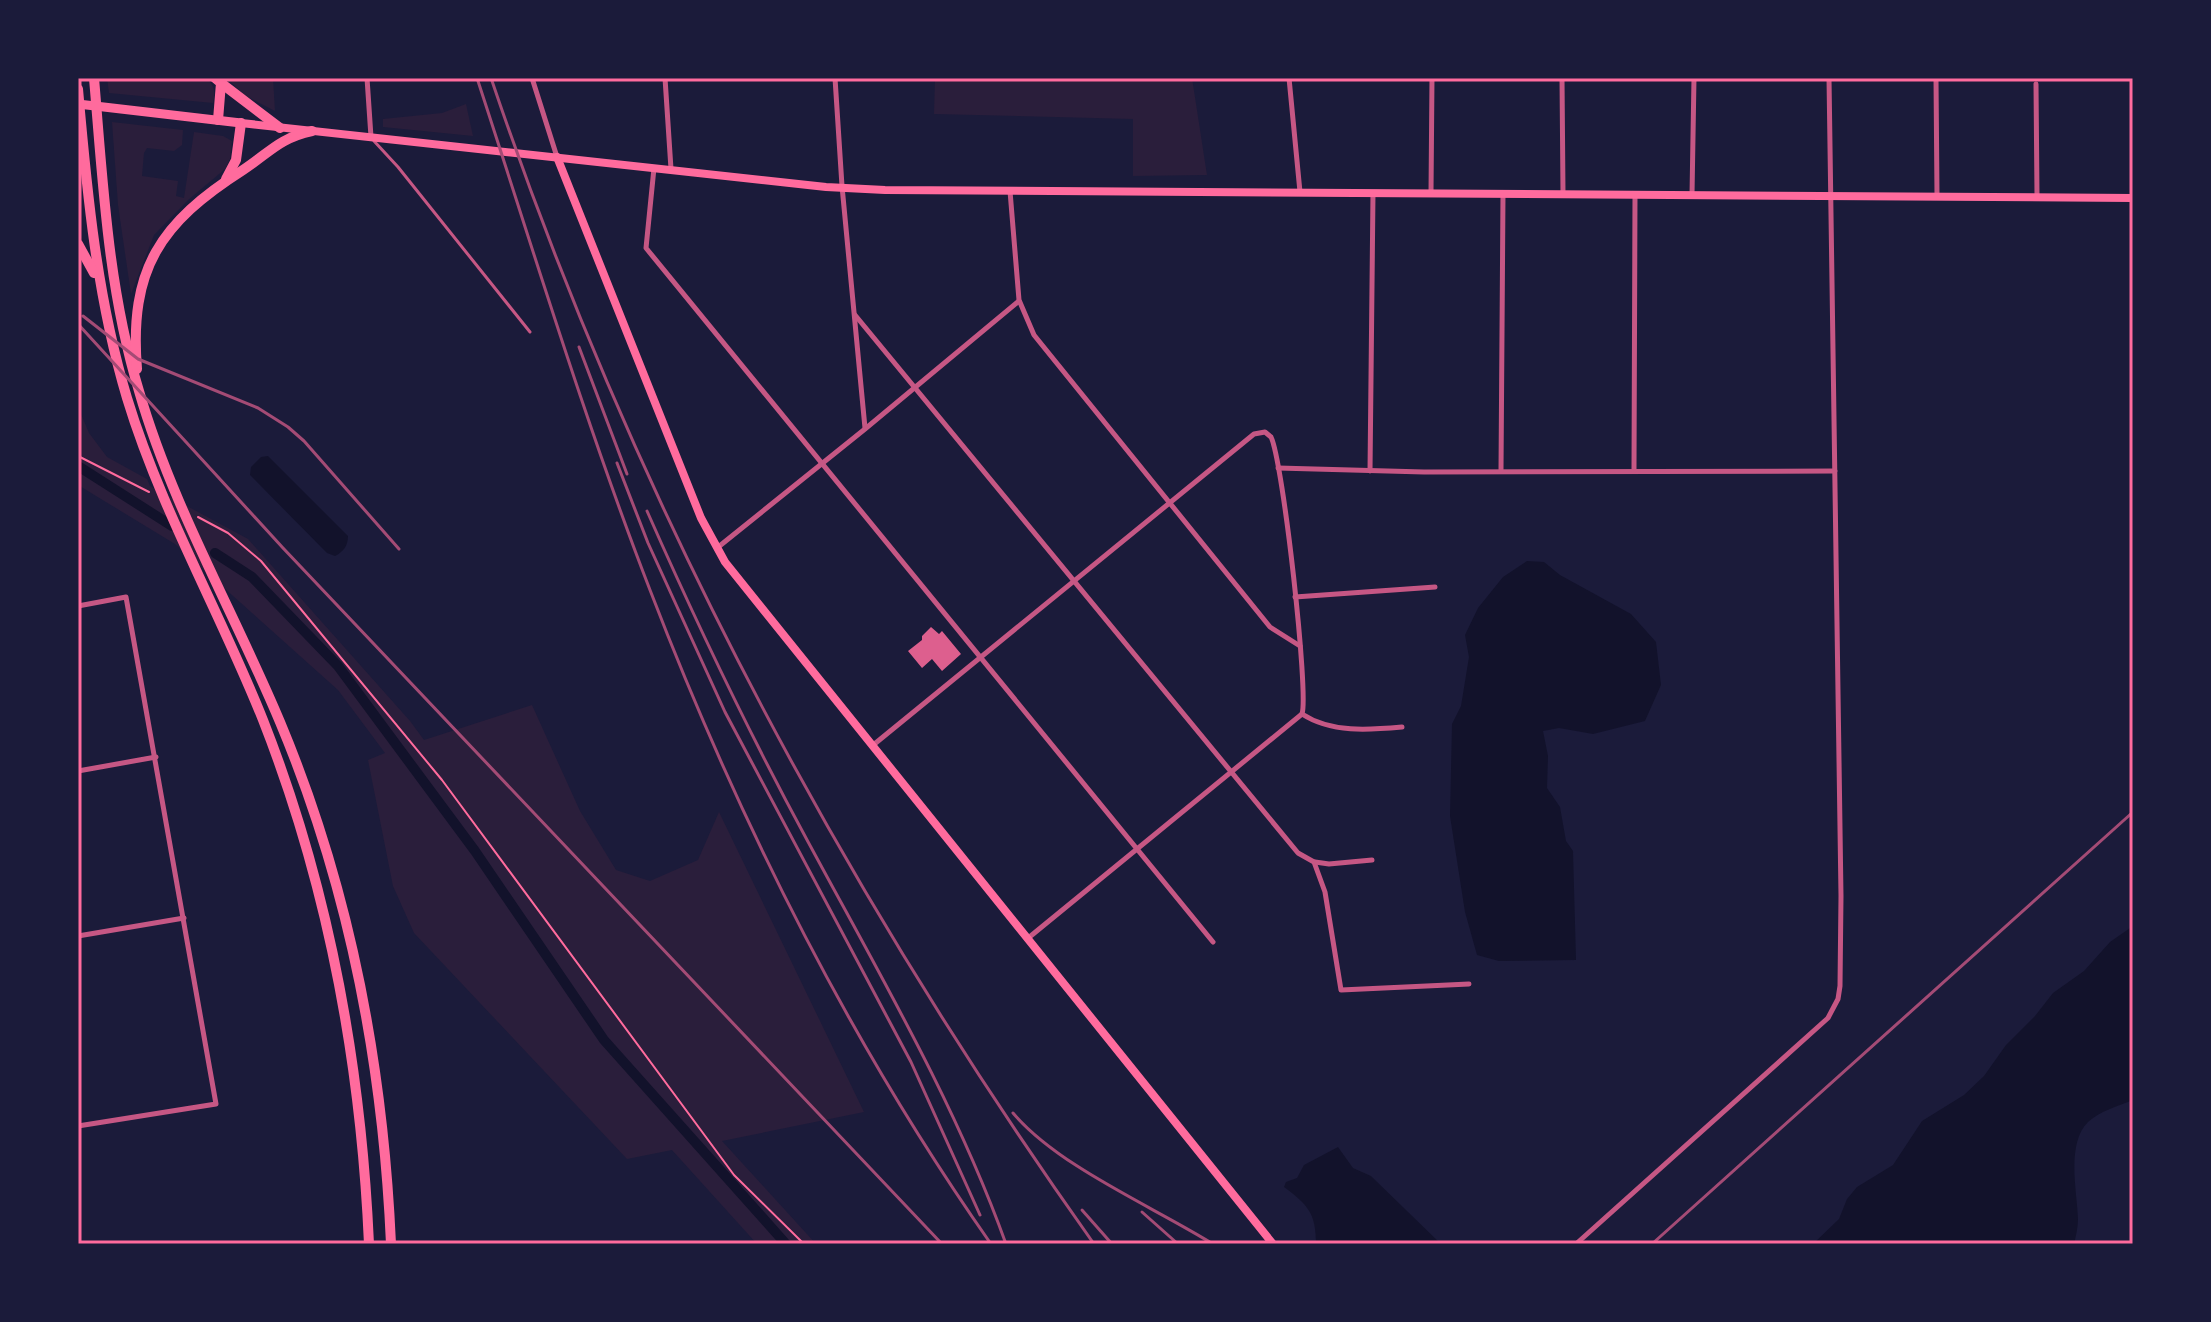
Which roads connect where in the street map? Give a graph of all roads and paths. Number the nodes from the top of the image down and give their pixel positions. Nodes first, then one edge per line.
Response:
1 (94, 78) edge
2 (367, 78) edge
3 (532, 78) edge
4 (665, 78) edge
5 (835, 78) edge
6 (1289, 78) edge
7 (1432, 78) edge
8 (1562, 78) edge
9 (1694, 78) edge
10 (1829, 78) edge
11 (1936, 78) edge
12 (218, 81) edge
13 (2036, 84) dead end
14 (78, 89) edge
15 (78, 104) edge
16 (218, 120) junction
17 (241, 123) junction
18 (280, 128) junction
19 (312, 131) junction
20 (82, 133) junction
21 (371, 138) junction
22 (78, 146) edge
23 (557, 157) junction
24 (654, 168) junction
25 (671, 170) junction
26 (224, 180) junction
27 (842, 186) junction
28 (1010, 190) junction
29 (1300, 192) junction
30 (1373, 192) junction
31 (1431, 192) junction
32 (1503, 193) junction
33 (1563, 193) junction
34 (1634, 194) junction
35 (1692, 195) junction
36 (1830, 196) junction
37 (1937, 197) junction
38 (2037, 197) junction
39 (2133, 198) edge
40 (78, 244) edge
41 (102, 298) junction
42 (1019, 300) junction
43 (855, 315) junction
44 (530, 332) dead end
45 (916, 387) junction
46 (139, 395) junction
47 (865, 429) junction
48 (78, 456) edge
49 (822, 463) junction
50 (1278, 468) junction
51 (1370, 471) junction
52 (1501, 471) junction
53 (1634, 471) junction
54 (1835, 471) junction
55 (160, 498) dead end
56 (1168, 502) junction
57 (187, 512) dead end
58 (716, 548) junction
59 (1074, 580) junction
60 (1435, 587) dead end
61 (1295, 597) junction
62 (78, 606) edge
63 (1300, 646) junction
64 (981, 657) junction
65 (1302, 714) junction
66 (1402, 727) dead end
67 (872, 746) junction
68 (156, 757) junction
69 (78, 771) edge
70 (1232, 771) junction
71 (1138, 849) junction
72 (1372, 860) dead end
73 (1314, 862) junction
74 (184, 918) junction
75 (78, 936) edge
76 (1027, 939) junction
77 (1213, 942) dead end
78 (1469, 984) dead end
79 (78, 1126) edge
80 (369, 1244) edge
81 (391, 1244) edge
82 (804, 1244) edge
83 (1273, 1244) edge
84 (1576, 1244) edge

1 - 46 highway
2 - 21 street
3 - 23 street
4 - 25 street
5 - 27 street
6 - 29 street
7 - 31 street
8 - 33 street
9 - 35 street
10 - 36 street
11 - 37 street
12 - 16 highway
12 - 18 highway
13 - 38 street
14 - 20 highway
15 - 16 main road
16 - 17 main road
17 - 18 main road
17 - 26 highway
18 - 19 main road
19 - 21 main road
19 - 26 highway
20 - 22 highway
20 - 41 highway
21 - 23 main road
21 - 44 lane
23 - 24 main road
23 - 58 main road
24 - 25 main road
24 - 49 street
25 - 27 main road
26 - 46 highway
27 - 28 main road
27 - 43 street
28 - 29 main road
28 - 42 street
29 - 30 main road
30 - 31 main road
30 - 51 street
31 - 32 main road
32 - 33 main road
32 - 52 street
33 - 34 main road
34 - 35 main road
34 - 53 street
35 - 36 main road
36 - 37 main road
36 - 54 street
37 - 38 main road
38 - 39 main road
40 - 41 highway
41 - 80 highway
42 - 45 street
42 - 56 street
43 - 45 street
43 - 47 street
45 - 47 street
45 - 59 street
46 - 81 highway
47 - 49 street
48 - 55 path
49 - 58 street
49 - 64 street
50 - 51 street
50 - 56 street
50 - 61 street
51 - 52 street
52 - 53 street
53 - 54 street
54 - 84 street
56 - 59 street
56 - 63 street
57 - 82 path
58 - 67 main road
59 - 64 street
59 - 70 street
60 - 61 street
61 - 63 street
62 - 68 street
63 - 65 street
64 - 67 street
64 - 71 street
65 - 66 street
65 - 70 street
67 - 76 main road
68 - 69 street
68 - 74 street
70 - 71 street
70 - 73 street
71 - 76 street
71 - 77 street
72 - 73 street
73 - 78 street
74 - 75 street
74 - 79 street
76 - 83 main road

